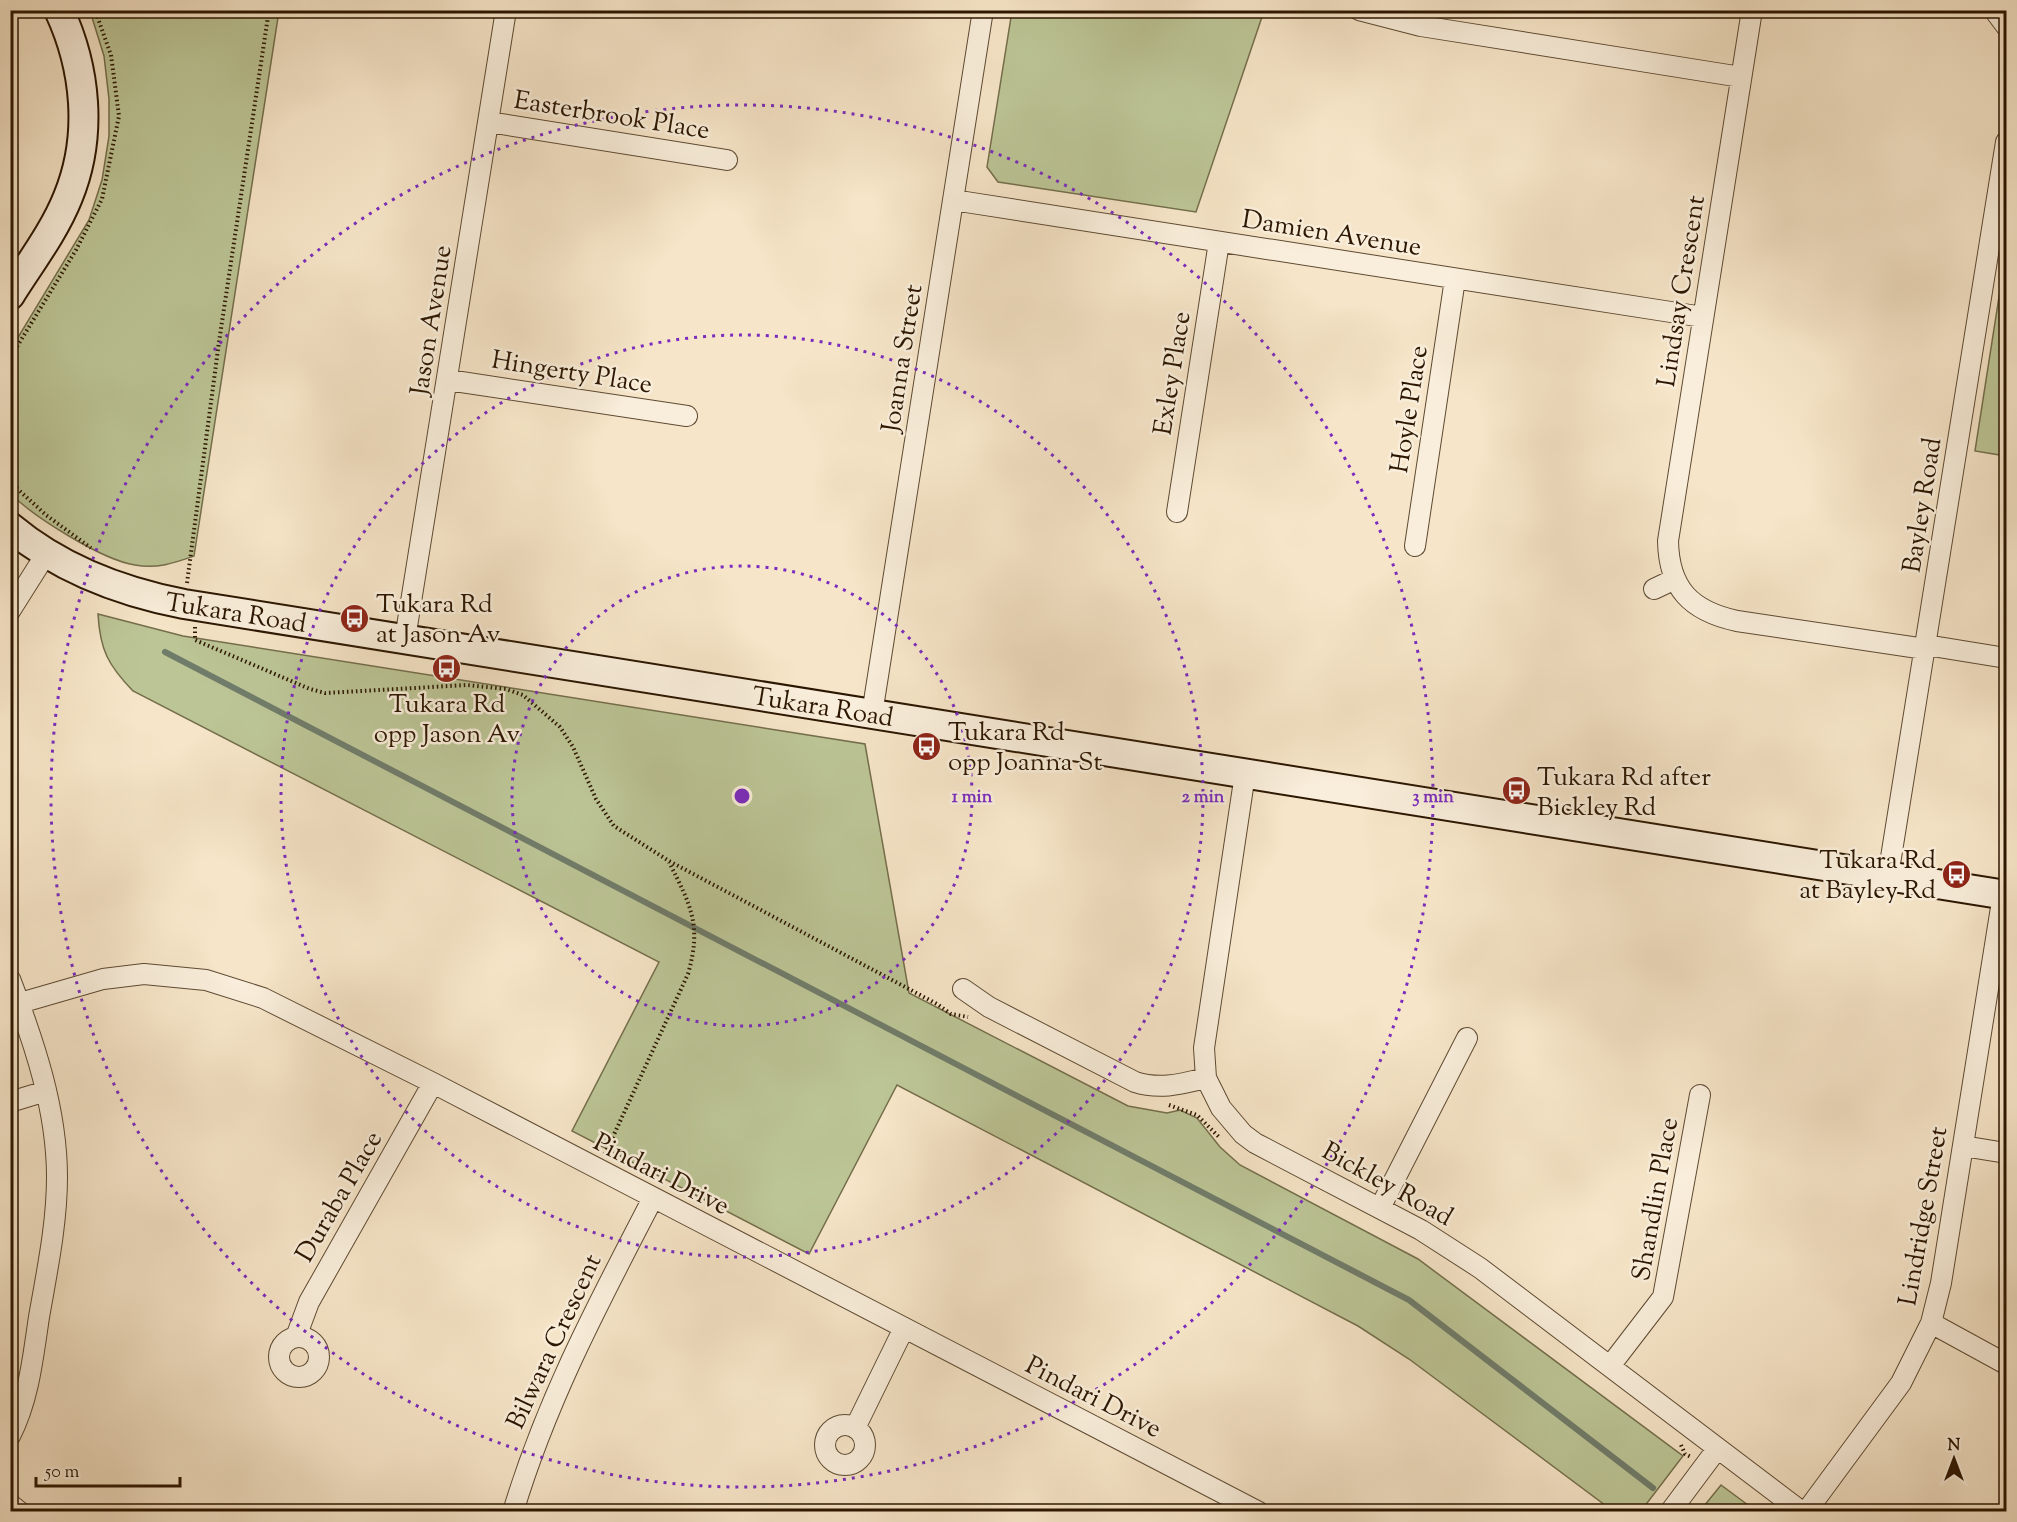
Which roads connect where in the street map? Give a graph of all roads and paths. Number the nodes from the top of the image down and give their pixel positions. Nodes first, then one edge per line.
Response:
1 (59, 10) edge
2 (269, 10) edge
3 (506, 10) edge
4 (983, 10) edge
5 (1359, 10) edge
6 (1752, 10) edge
7 (1994, 10) edge
8 (2007, 26) edge
9 (1741, 77) junction
10 (489, 122) junction
11 (2007, 142) edge
12 (727, 160) dead end
13 (953, 200) junction
14 (1219, 242) junction
15 (1455, 279) junction
16 (10, 295) edge
17 (1703, 317) junction
18 (448, 380) junction
19 (687, 416) dead end
20 (10, 482) edge
21 (1177, 512) dead end
22 (10, 527) edge
23 (1415, 546) dead end
24 (93, 549) dead end
25 (46, 554) junction
26 (1675, 579) junction
27 (176, 580) dead end
28 (1654, 589) dead end
29 (10, 611) edge
30 (187, 624) dead end
31 (405, 639) junction
32 (1925, 647) junction
33 (2007, 658) edge
34 (872, 714) junction
35 (1245, 774) junction
36 (669, 861) junction
37 (1888, 876) junction
38 (2005, 895) edge
39 (10, 979) edge
40 (963, 989) dead end
41 (20, 1004) junction
42 (972, 1018) dead end
43 (1467, 1038) dead end
44 (1206, 1078) junction
45 (433, 1083) junction
46 (46, 1091) junction
47 (1700, 1095) dead end
48 (10, 1102) edge
49 (1166, 1104) dead end
50 (1222, 1140) dead end
51 (1963, 1146) junction
52 (606, 1152) dead end
53 (2007, 1153) edge
54 (653, 1198) junction
55 (1380, 1208) junction
56 (1931, 1323) junction
57 (904, 1328) junction
58 (296, 1337) dead end
59 (2007, 1364) edge
60 (1610, 1366) junction
61 (855, 1428) dead end
62 (10, 1436) edge
63 (1679, 1442) dead end
64 (1717, 1449) junction
65 (1685, 1454) dead end
66 (10, 1504) edge
67 (20, 1512) edge
68 (513, 1512) edge
69 (1259, 1512) edge
70 (1670, 1512) edge
71 (1804, 1512) edge

1 - 16 street
2 - 27 path
3 - 10 street, Jason Avenue
4 - 13 street, Joanna Street
5 - 9 street
6 - 9 street, Lindsay Crescent
7 - 8 street
9 - 17 street, Lindsay Crescent
10 - 12 street, Easterbrook Place
10 - 18 street, Jason Avenue
11 - 32 street, Bayley Road
13 - 14 street, Damien Avenue
13 - 34 street, Joanna Street
14 - 15 street, Damien Avenue
14 - 21 street, Exley Place
15 - 17 street, Damien Avenue
15 - 23 street, Hoyle Place
17 - 26 street, Lindsay Crescent
18 - 19 street, Hingerty Place
18 - 31 street, Jason Avenue
20 - 24 path
22 - 25 street, Tukara Road
25 - 29 street
25 - 31 street, Tukara Road
26 - 28 street
26 - 32 street, Lindsay Crescent
30 - 36 path
31 - 34 street, Tukara Road
32 - 33 street, Lindsay Crescent
32 - 37 street, Bayley Road
34 - 35 street, Tukara Road
35 - 37 street, Tukara Road
35 - 44 street, Bickley Road
36 - 42 path
36 - 52 path
37 - 38 street, Tukara Road
38 - 51 street, Lindridge Street
39 - 41 street
40 - 44 street
41 - 45 street, Pindari Drive
41 - 46 street
43 - 55 street
44 - 55 street, Bickley Road
45 - 54 street, Pindari Drive
45 - 58 street, Duraba Place
46 - 48 street
46 - 62 street
47 - 60 street, Shandlin Place
49 - 50 path
51 - 53 street
51 - 56 street, Lindridge Street
54 - 57 street, Pindari Drive
54 - 68 street, Bilwara Crescent
55 - 60 street, Bickley Road
56 - 59 street
56 - 71 street, Lindridge Street
57 - 61 street
57 - 69 street, Pindari Drive
60 - 64 street, Bickley Road
63 - 65 path
64 - 70 street
64 - 71 street, Bickley Road
66 - 67 street

